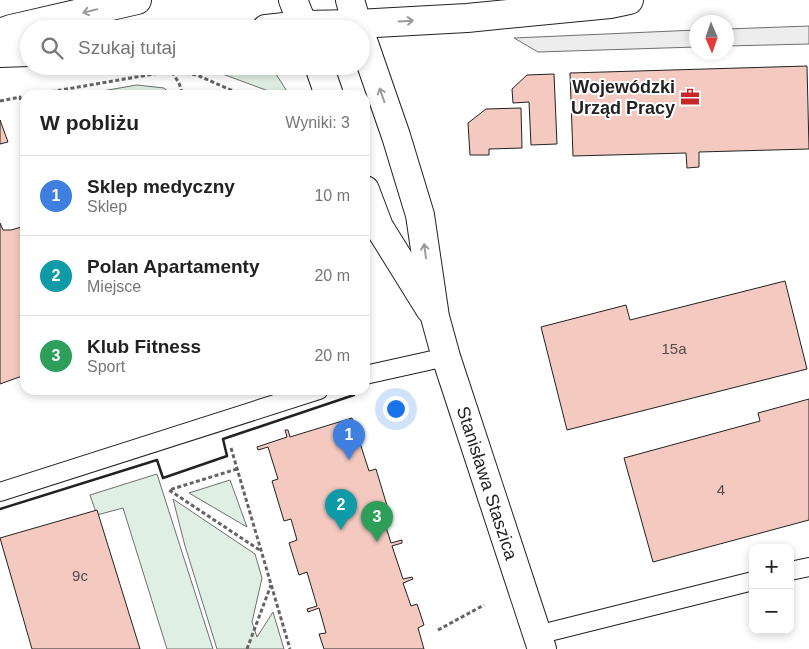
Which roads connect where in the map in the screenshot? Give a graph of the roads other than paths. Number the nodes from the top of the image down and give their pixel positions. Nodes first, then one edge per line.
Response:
1 (137, 0) edge
2 (294, 0) edge
3 (629, 0) edge
4 (47, 20) edge
5 (301, 20) edge
6 (370, 22) edge
7 (20, 26) edge
8 (0, 33) edge
9 (20, 52) edge
10 (0, 53) edge
11 (370, 60) edge
12 (321, 75) edge
13 (327, 90) edge
14 (370, 203) edge
15 (435, 317) junction
16 (446, 357) junction
17 (370, 374) edge
18 (303, 395) edge
19 (0, 492) edge
20 (809, 567) edge
21 (794, 570) edge
22 (749, 582) edge
23 (540, 642) edge

1 -> 4 street
2 - 5 street
6 -> 3 street
7 -> 8 street
9 - 10 street
15 -> 11 street, Stanisława Staszica
12 - 13 street
14 - 15 street, Stanisława Staszica
15 - 16 street, Stanisława Staszica
16 - 17 lane
16 - 23 street, Stanisława Staszica
18 - 19 lane
20 - 21 lane
22 - 23 lane

